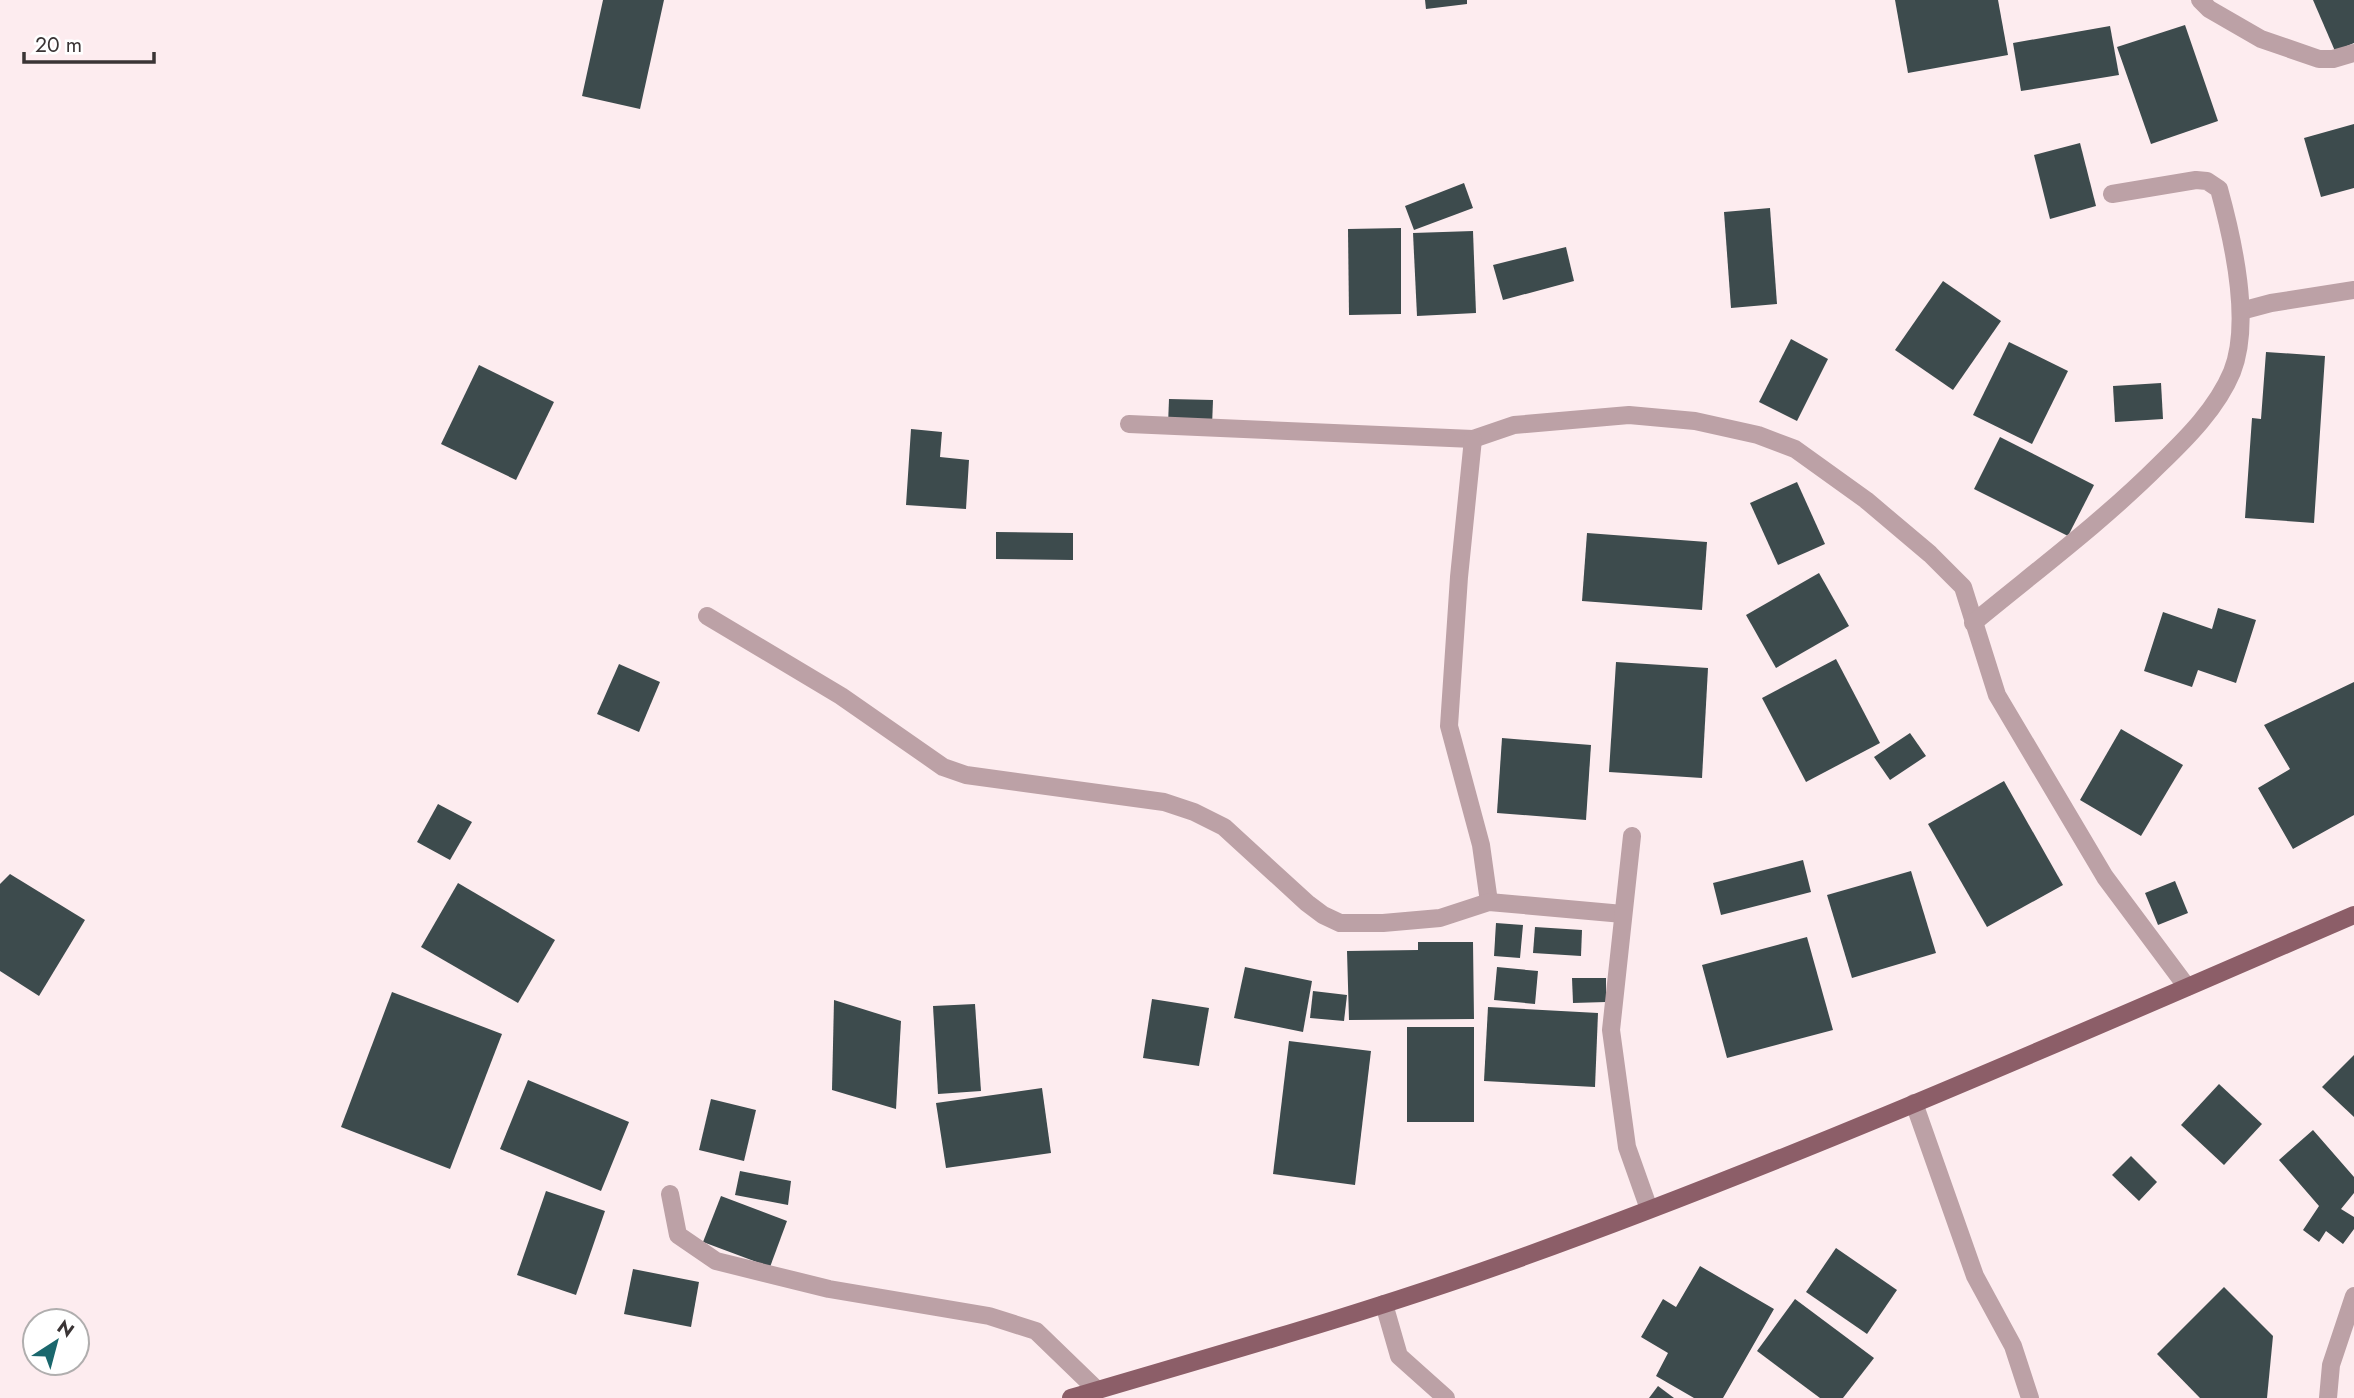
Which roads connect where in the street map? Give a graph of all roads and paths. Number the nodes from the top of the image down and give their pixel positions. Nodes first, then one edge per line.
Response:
1 (2200, 0) edge
2 (2354, 53) edge
3 (2112, 194) dead end
4 (2354, 290) edge
5 (2241, 311) junction
6 (1129, 424) dead end
7 (1473, 439) junction
8 (707, 616) dead end
9 (1973, 623) junction
10 (1632, 836) dead end
11 (1489, 902) junction
12 (1623, 914) junction
13 (2354, 915) edge
14 (2187, 987) junction
15 (1914, 1103) junction
16 (670, 1194) dead end
17 (1649, 1209) junction
18 (2354, 1296) edge
19 (1384, 1304) junction
20 (1097, 1390) junction
21 (1071, 1398) edge
22 (1447, 1398) edge
23 (2030, 1398) edge
24 (2328, 1398) edge

1 - 2 street
3 - 5 street
4 - 5 street
5 - 9 street
6 - 7 street
7 - 9 street
7 - 11 street
8 - 11 street
9 - 14 street
10 - 12 street
11 - 12 street
12 - 17 street
13 - 14 main road
14 - 15 main road
15 - 17 main road
15 - 23 street
16 - 20 street
17 - 19 main road
18 - 24 street
19 - 20 main road
19 - 22 street
20 - 21 main road

